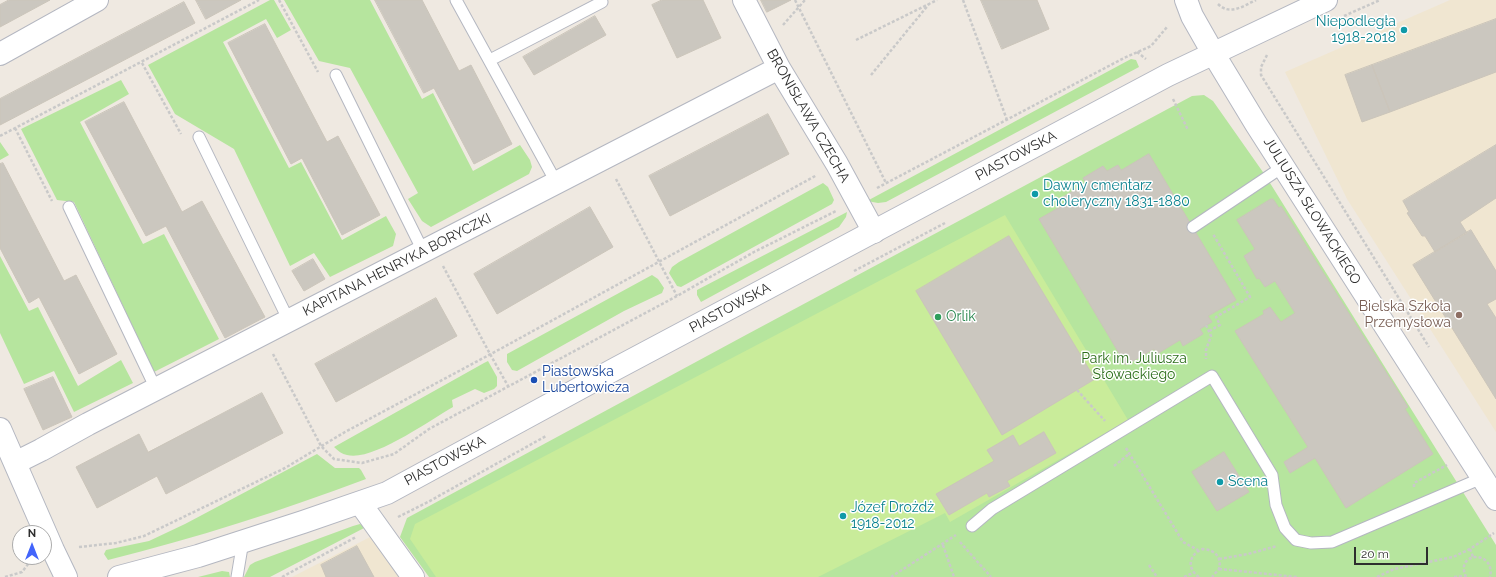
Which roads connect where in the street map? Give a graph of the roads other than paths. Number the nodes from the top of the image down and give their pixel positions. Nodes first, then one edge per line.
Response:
1 (98, 0) edge
2 (456, 0) edge
3 (744, 0) edge
4 (1186, 0) edge
5 (1326, 0) edge
6 (602, 2) dead end
7 (1213, 53) junction
8 (0, 54) edge
9 (490, 60) junction
10 (779, 68) junction
11 (336, 75) road end
12 (199, 137) road end
13 (1284, 166) junction
14 (556, 182) junction
15 (69, 207) road end
16 (1194, 227) dead end
17 (874, 232) junction
18 (428, 248) junction
19 (288, 320) junction
20 (156, 389) junction
21 (0, 430) edge
22 (14, 463) junction
23 (1482, 478) junction
24 (1496, 499) edge
25 (360, 503) junction
26 (34, 525) edge
27 (972, 526) dead end
28 (244, 541) junction
29 (52, 562) edge
30 (66, 577) edge
31 (119, 577) edge
32 (237, 577) edge
33 (413, 577) edge

1 - 8 street
2 - 9 lane
3 - 10 street, BRONISŁAWA CZECHA
4 - 7 street, JULIUSZA SŁOWACKIEGO
5 - 7 street, PIASTOWSKA
6 - 9 lane
7 - 13 street, JULIUSZA SŁOWACKIEGO
7 - 17 street, PIASTOWSKA
9 - 14 lane
10 - 14 street, KAPITANA HENRYKA BORYCZKI
10 - 17 street, BRONISŁAWA CZECHA
11 - 18 lane
12 - 19 lane
13 - 16 lane
13 - 23 street, JULIUSZA SŁOWACKIEGO
14 - 18 street, KAPITANA HENRYKA BORYCZKI
15 - 20 lane
17 - 25 street, PIASTOWSKA
18 - 19 street, KAPITANA HENRYKA BORYCZKI
19 - 20 street, KAPITANA HENRYKA BORYCZKI
20 - 22 street, KAPITANA HENRYKA BORYCZKI
21 - 22 street
22 - 26 street
23 - 24 street, JULIUSZA SŁOWACKIEGO
23 - 27 lane
25 - 28 street, PIASTOWSKA
25 - 33 street
28 - 31 street, PIASTOWSKA
28 - 32 lane
29 - 30 street

